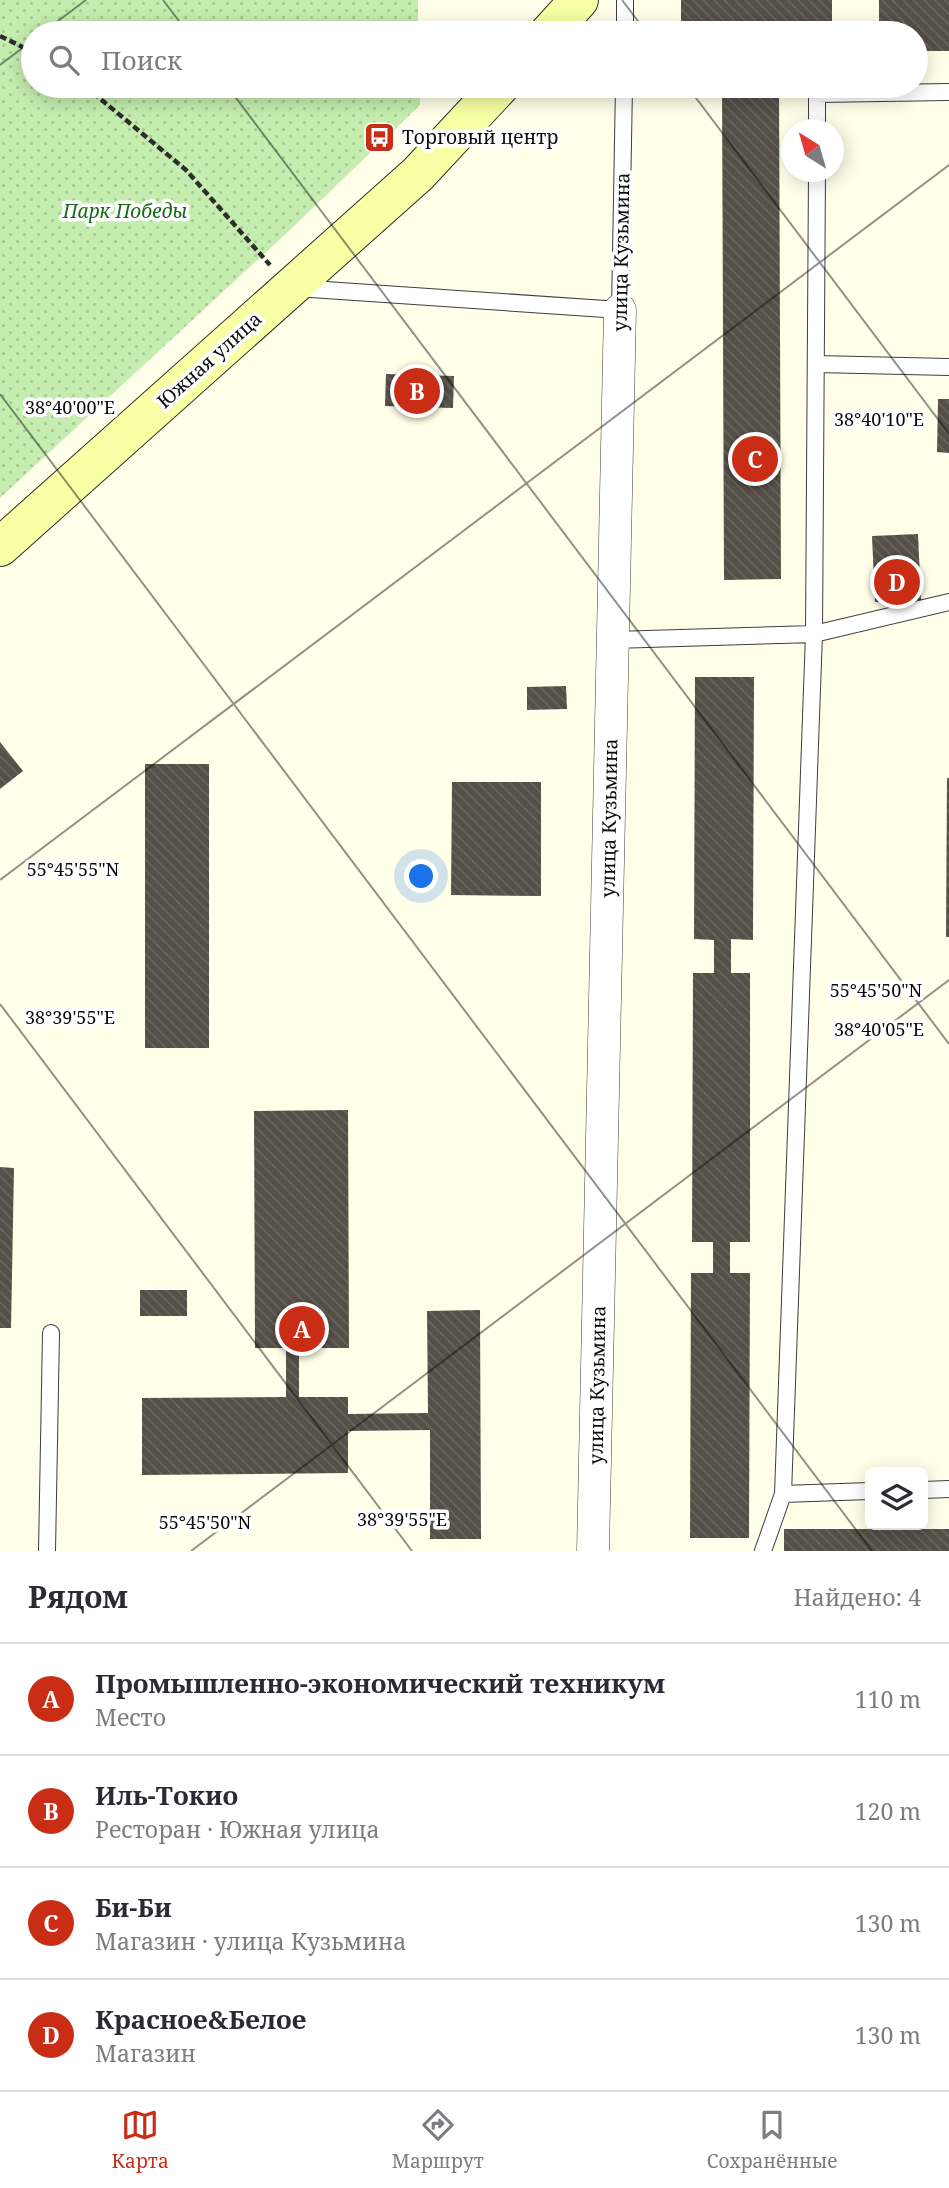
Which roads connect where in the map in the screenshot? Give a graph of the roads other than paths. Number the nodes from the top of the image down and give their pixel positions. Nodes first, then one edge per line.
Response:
1 (579, 0) edge
2 (625, 0) edge
3 (560, 21) edge
4 (625, 21) edge
5 (928, 92) edge
6 (949, 92) edge
7 (489, 98) edge
8 (624, 98) edge
9 (817, 98) edge
10 (817, 119) edge
11 (817, 182) edge
12 (290, 288) junction
13 (620, 310) junction
14 (816, 365) junction
15 (949, 367) edge
16 (0, 547) edge
17 (949, 602) edge
18 (814, 634) junction
19 (612, 639) junction
20 (51, 1333) dead end
21 (949, 1489) edge
22 (928, 1490) edge
23 (865, 1491) edge
24 (783, 1494) junction
25 (47, 1551) edge
26 (593, 1551) edge
27 (763, 1551) edge

1 - 3 street
2 - 4 lane
5 - 6 lane
7 - 12 street, Южная улица
8 - 13 lane, улица Кузьмина
9 - 10 lane
11 - 14 lane
12 - 13 lane
12 - 16 street, Южная улица
13 - 19 street, улица Кузьмина
14 - 15 lane
14 - 18 lane
17 - 18 lane
18 - 19 lane
18 - 24 lane
19 - 26 street, улица Кузьмина
20 - 25 lane
21 - 22 lane
23 - 24 lane
24 - 27 lane

